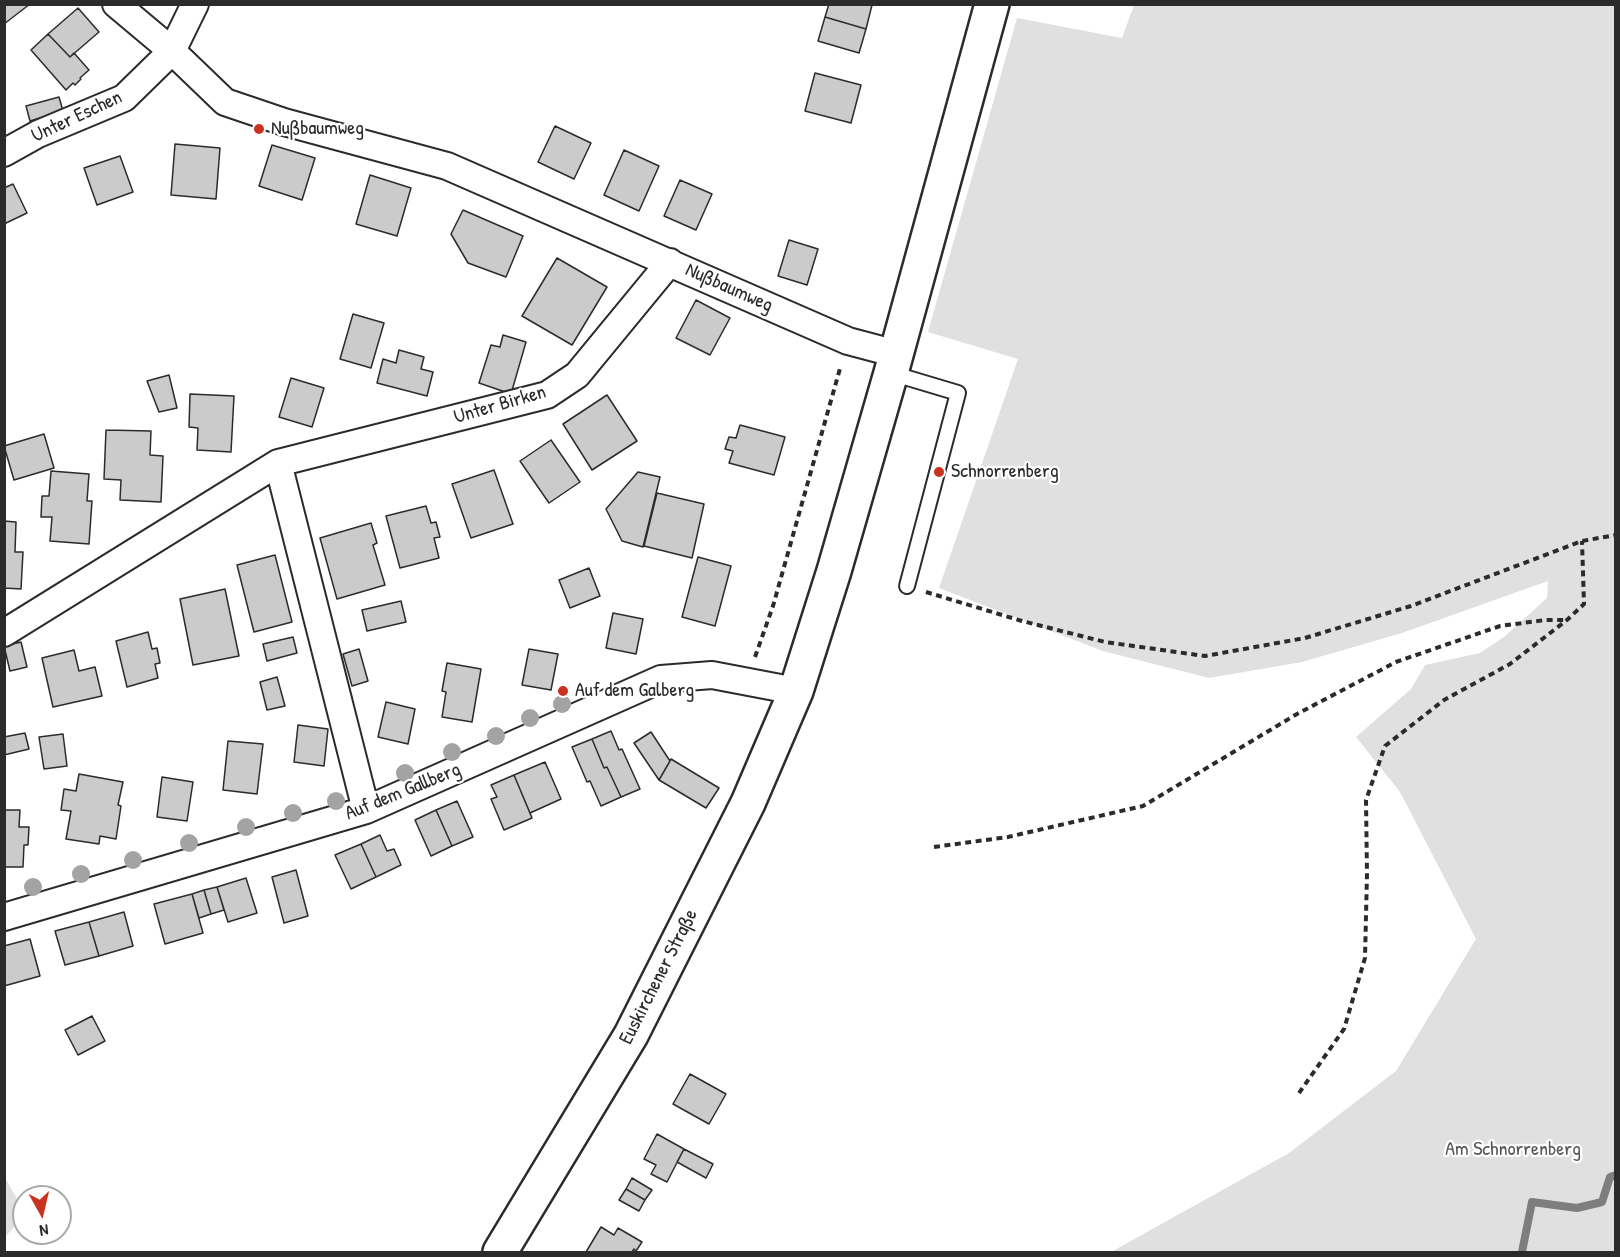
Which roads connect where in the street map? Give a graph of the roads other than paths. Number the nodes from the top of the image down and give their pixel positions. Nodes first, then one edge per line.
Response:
1 (116, 4) edge
2 (195, 4) edge
3 (992, 4) edge
4 (172, 51) junction
5 (4, 153) edge
6 (670, 262) junction
7 (894, 363) junction
8 (278, 462) junction
9 (907, 586) road end
10 (4, 633) edge
11 (796, 691) junction
12 (366, 810) junction
13 (4, 917) edge
14 (500, 1252) edge

1 - 4 street, Nußbaumweg
2 - 4 street, Unter Eschen
3 - 7 main road
4 - 5 street, Unter Eschen
4 - 6 street, Nußbaumweg
6 - 7 street, Nußbaumweg
6 - 8 street, Unter Birken
7 - 9 lane
7 - 11 main road
8 - 10 street, Unter Birken
8 - 12 street
11 - 12 street, Auf dem Gallberg
11 - 14 main road, Euskirchener Straße
12 - 13 street, Auf dem Gallberg

